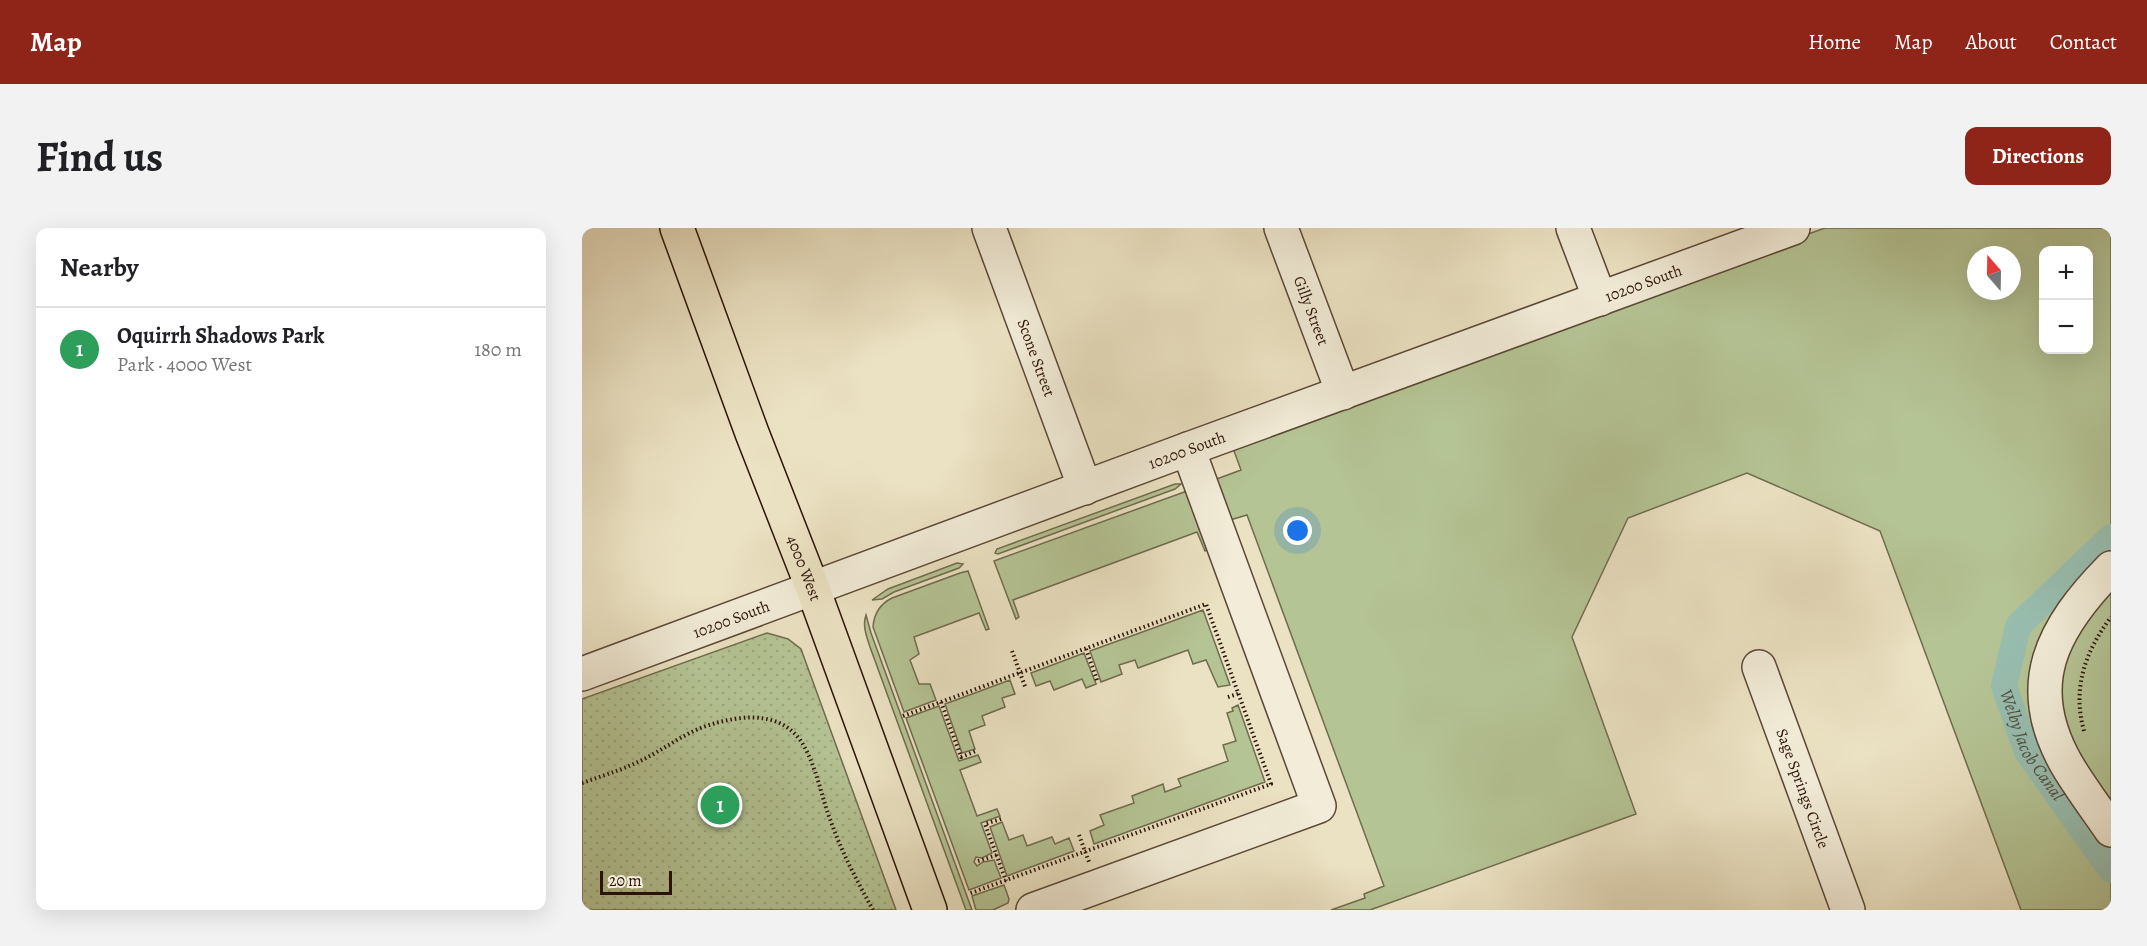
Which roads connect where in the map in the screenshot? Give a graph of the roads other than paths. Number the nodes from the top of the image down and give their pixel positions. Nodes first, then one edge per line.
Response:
1 (677, 228) edge
2 (990, 228) edge
3 (1281, 228) edge
4 (1573, 228) edge
5 (1793, 228) edge
6 (1600, 299) junction
7 (1343, 393) junction
8 (1188, 449) junction
9 (1085, 488) junction
10 (2111, 568) edge
11 (813, 589) junction
12 (1759, 667) dead end
13 (582, 674) edge
14 (2111, 830) edge
15 (930, 910) edge
16 (1034, 910) edge
17 (1848, 910) edge

1 - 11 main road, 4000 West
2 - 9 street, Scone Street
3 - 7 street, Gilly Street
4 - 6 street
5 - 6 street, 10200 South
6 - 7 street, 10200 South
7 - 8 street, 10200 South
8 - 9 street, 10200 South
8 - 16 street
9 - 11 street, 10200 South
10 - 14 street
11 - 13 street, 10200 South
11 - 15 main road, 4000 West
12 - 17 street, Sage Springs Circle

